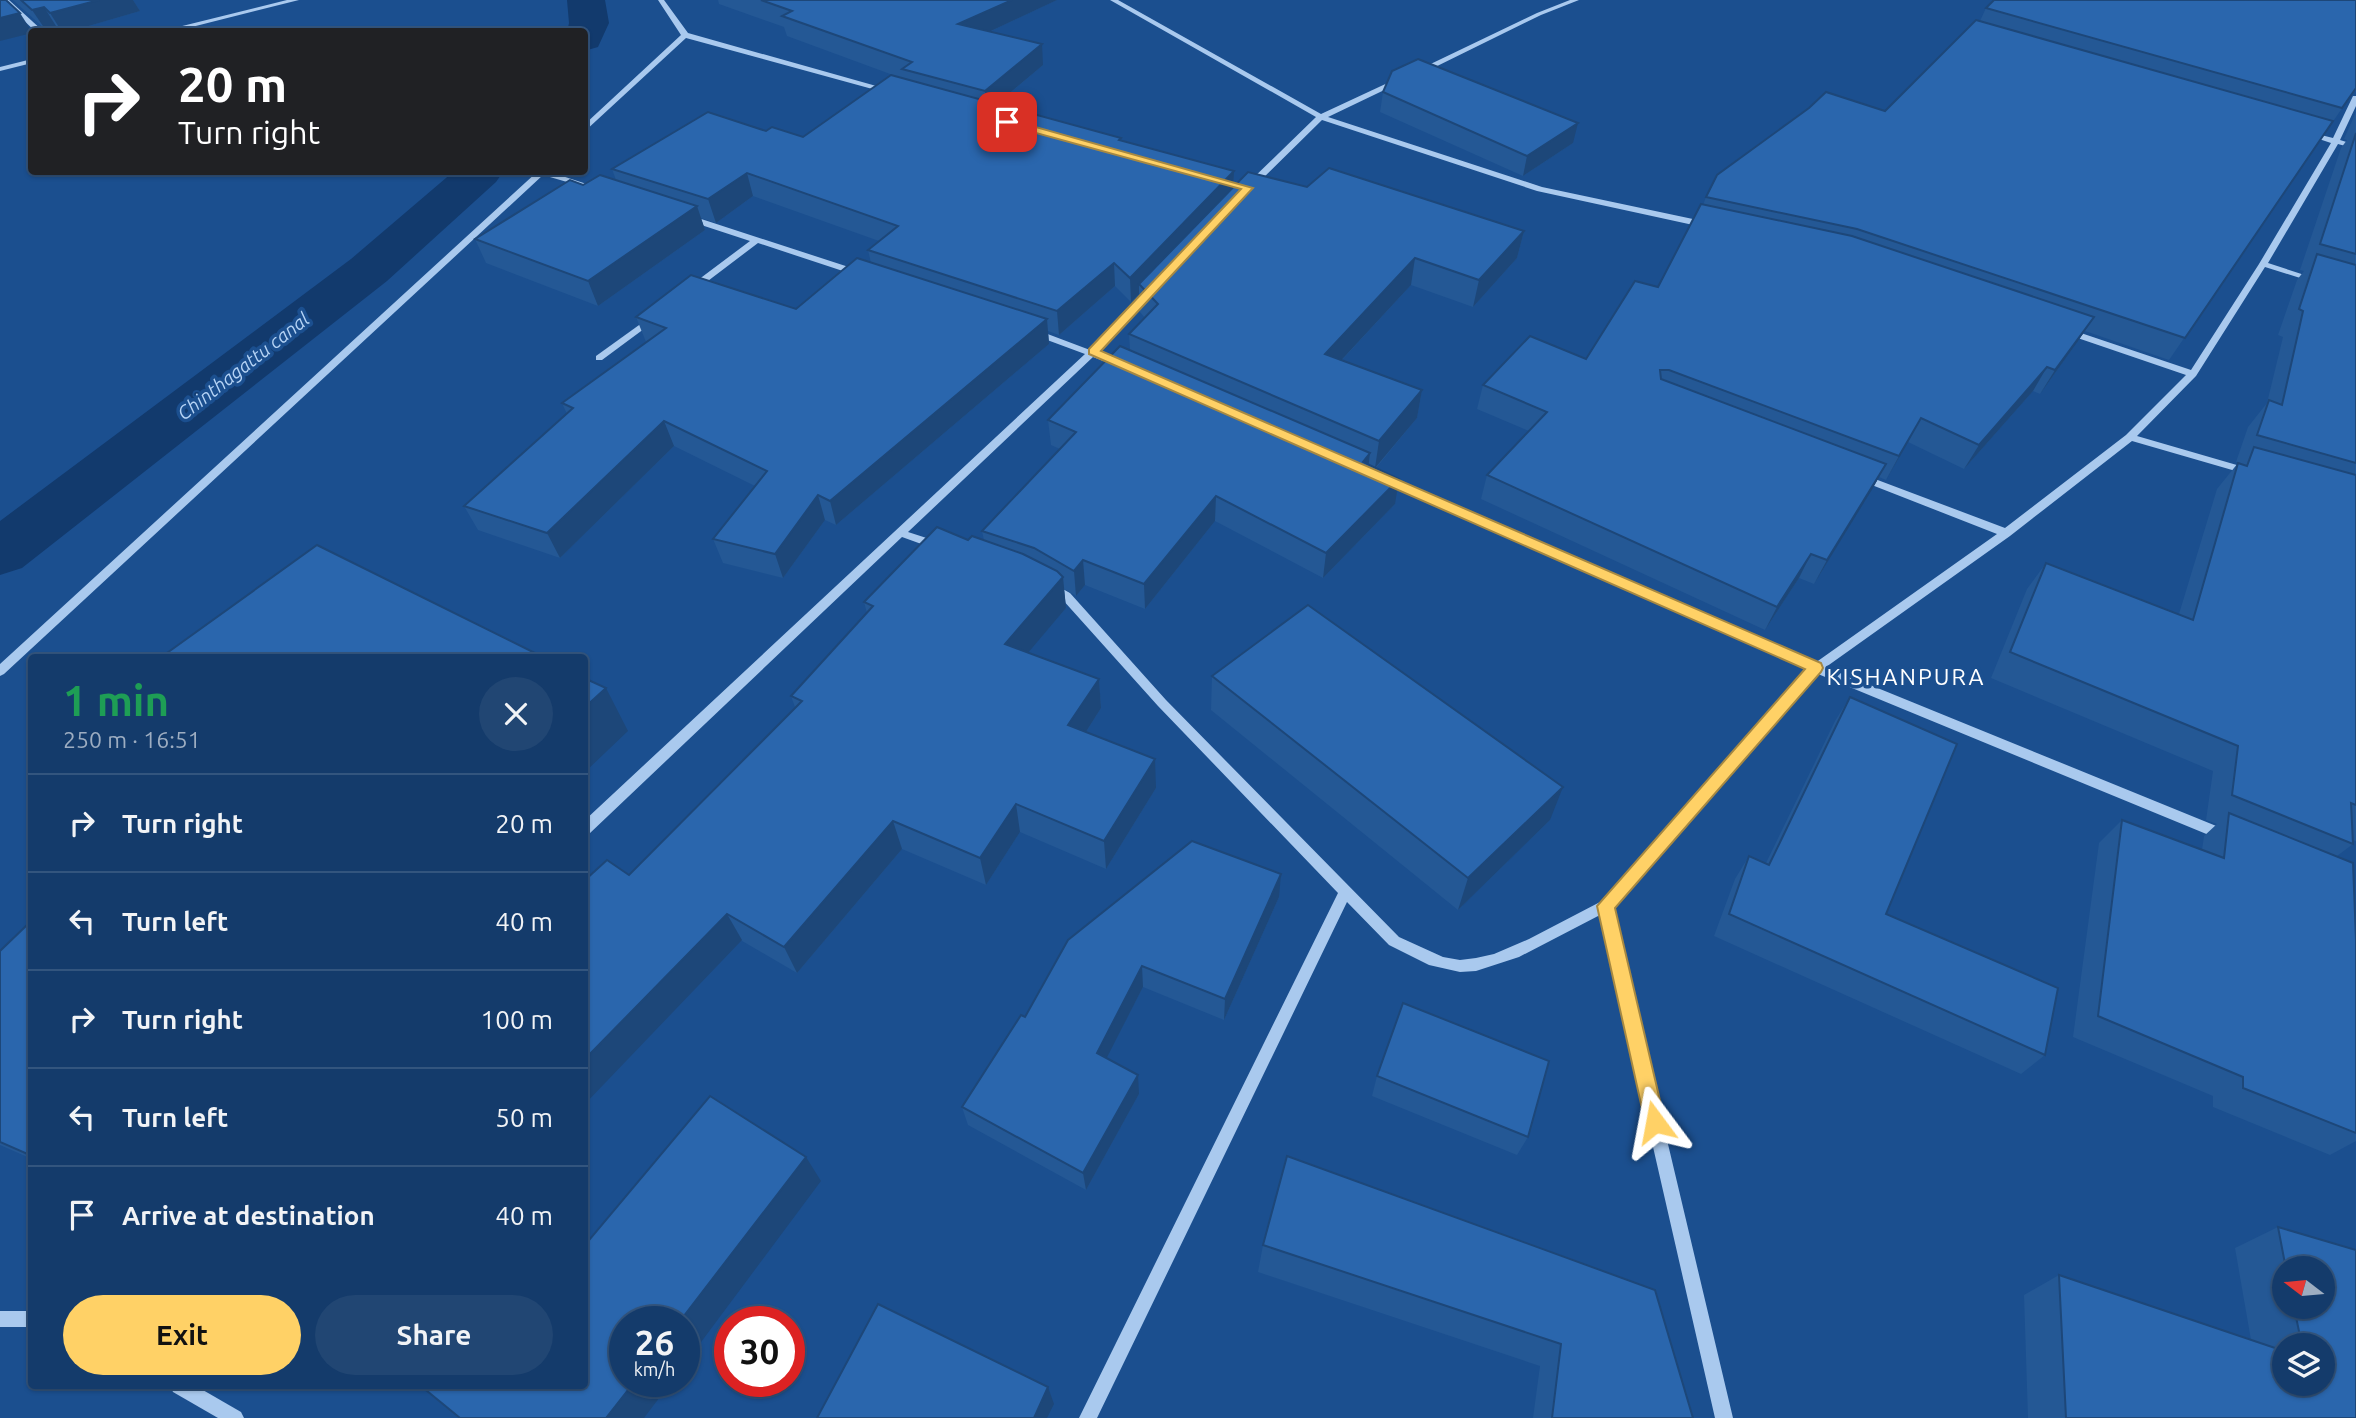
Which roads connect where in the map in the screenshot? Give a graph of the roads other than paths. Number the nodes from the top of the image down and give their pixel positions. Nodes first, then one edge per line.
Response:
1 (5, 0) edge
2 (661, 0) edge
3 (1113, 0) edge
4 (1576, 0) edge
5 (292, 1) edge
6 (36, 28) edge
7 (178, 28) edge
8 (685, 35) junction
9 (28, 62) edge
10 (0, 69) edge
11 (900, 93) edge
12 (2356, 98) edge
13 (1321, 117) junction
14 (588, 126) edge
15 (2294, 130) edge
16 (2335, 142) junction
17 (2356, 147) edge
18 (539, 175) edge
19 (552, 175) edge
20 (1235, 184) edge
21 (1248, 188) junction
22 (606, 191) edge
23 (1239, 197) edge
24 (682, 216) edge
25 (1712, 226) edge
26 (757, 240) junction
27 (2263, 264) junction
28 (873, 278) edge
29 (1157, 284) edge
30 (2330, 284) edge
31 (684, 295) edge
32 (663, 311) edge
33 (2051, 326) edge
34 (1028, 330) edge
35 (1093, 352) junction
36 (599, 358) dead end
37 (1131, 368) edge
38 (2193, 374) junction
39 (2130, 437) junction
40 (1851, 473) edge
41 (1372, 474) edge
42 (2263, 475) edge
43 (901, 533) junction
44 (2006, 533) junction
45 (953, 551) edge
46 (1041, 583) edge
47 (1815, 668) junction
48 (0, 671) edge
49 (588, 826) edge
50 (2240, 842) edge
51 (1346, 891) junction
52 (1605, 906) junction
53 (0, 1319) edge
54 (28, 1319) edge
55 (184, 1389) edge
56 (236, 1418) edge
57 (1088, 1418) edge
58 (1724, 1418) edge

1 - 6 street
2 - 8 street
3 - 13 street
4 - 13 street
5 - 7 street
8 - 11 street
8 - 14 street
9 - 10 street
12 - 16 street
13 - 21 street
13 - 25 street
15 - 16 street
16 - 17 street
16 - 27 street
18 - 48 street
19 - 22 street
20 - 21 street
21 - 23 street
24 - 26 street
26 - 28 street
26 - 31 street
27 - 30 street
27 - 38 street
29 - 35 street
32 - 36 street
33 - 38 street
34 - 35 street
35 - 37 street
35 - 43 street
38 - 39 street
39 - 42 street
39 - 44 street
40 - 44 street
41 - 47 street
43 - 45 street
43 - 49 street
44 - 47 street
46 - 51 street
47 - 50 street
47 - 52 street
51 - 52 street
51 - 57 street
52 - 58 street
53 - 54 street
55 - 56 street

